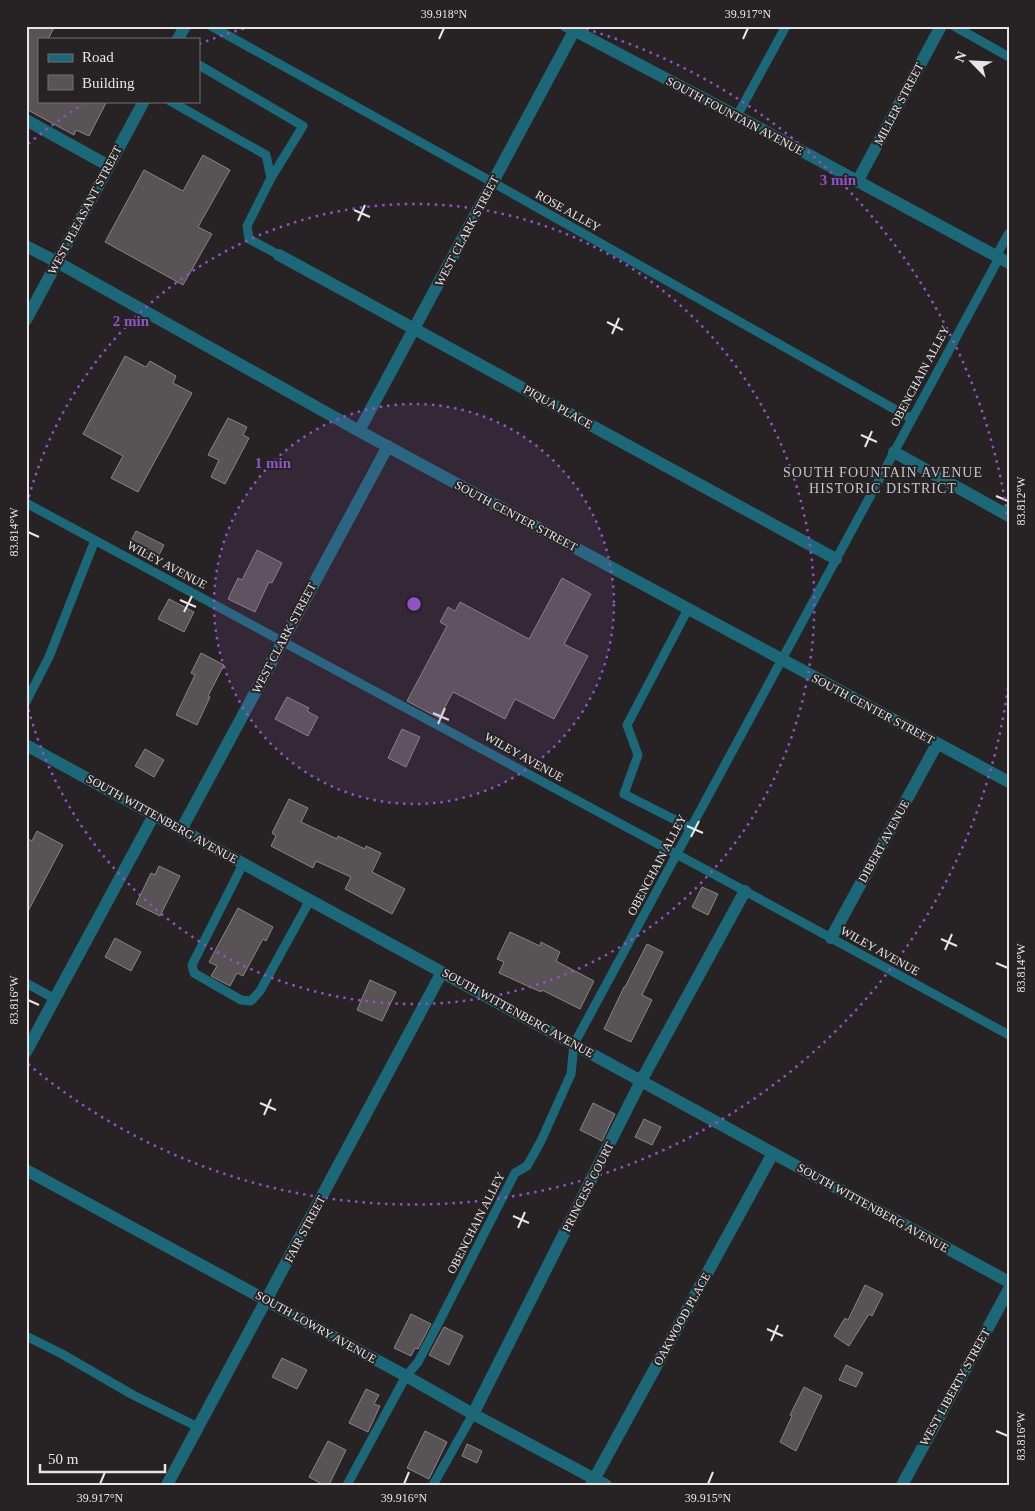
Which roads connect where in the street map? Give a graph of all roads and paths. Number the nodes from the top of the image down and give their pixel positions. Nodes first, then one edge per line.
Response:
1 (211, 26) edge
2 (786, 26) edge
3 (941, 26) edge
4 (954, 26) edge
5 (570, 28) edge
6 (1009, 57) edge
7 (200, 66) edge
8 (143, 102) edge
9 (172, 102) edge
10 (736, 116) junction
11 (26, 120) edge
12 (110, 166) junction
13 (271, 178) junction
14 (492, 182) junction
15 (857, 182) junction
16 (1009, 233) edge
17 (26, 246) edge
18 (279, 255) joint
19 (1001, 259) edge
20 (57, 262) junction
21 (26, 320) edge
22 (414, 329) junction
23 (912, 419) junction
24 (359, 431) junction
25 (388, 446) junction
26 (894, 452) junction
27 (26, 503) edge
28 (1009, 516) edge
29 (95, 540) junction
30 (836, 559) junction
31 (688, 609) junction
32 (283, 641) junction
33 (782, 659) junction
34 (26, 702) edge
35 (937, 744) junction
36 (26, 745) edge
37 (1009, 782) edge
38 (154, 815) junction
39 (691, 828) junction
40 (181, 830) junction
41 (677, 854) junction
42 (243, 864) junction
43 (745, 891) junction
44 (310, 900) junction
45 (831, 938) junction
46 (442, 972) junction
47 (26, 983) edge
48 (55, 999) junction
49 (1009, 1035) edge
50 (574, 1044) junction
51 (26, 1052) edge
52 (641, 1081) junction
53 (773, 1153) junction
54 (26, 1170) edge
55 (1009, 1282) edge
56 (1009, 1289) edge
57 (266, 1300) junction
58 (26, 1336) edge
59 (406, 1376) junction
60 (472, 1414) junction
61 (198, 1428) junction
62 (597, 1483) edge
63 (167, 1485) edge
64 (348, 1485) edge
65 (433, 1485) edge
66 (902, 1485) edge

1 - 14 lane, ROSE ALLEY
2 - 10 lane
3 - 15 street, MILLER STREET
4 - 6 lane
5 - 10 street, SOUTH FOUNTAIN AVENUE
5 - 14 street, WEST CLARK STREET
7 - 13 lane
8 - 12 street, WEST PLEASANT STREET
9 - 13 lane
10 - 15 street, SOUTH FOUNTAIN AVENUE
11 - 12 street
12 - 20 street, WEST PLEASANT STREET
13 - 18 lane
14 - 22 street, WEST CLARK STREET
14 - 23 lane, ROSE ALLEY
15 - 19 street, SOUTH FOUNTAIN AVENUE
16 - 19 lane, OBENCHAIN ALLEY
17 - 20 street, SOUTH CENTER STREET
18 - 22 street, PIQUA PLACE
19 - 23 lane, OBENCHAIN ALLEY
20 - 21 street, WEST PLEASANT STREET
20 - 24 street, SOUTH CENTER STREET
22 - 24 street, WEST CLARK STREET
22 - 30 street, PIQUA PLACE
23 - 26 lane, OBENCHAIN ALLEY
24 - 25 street, SOUTH CENTER STREET
25 - 31 street, SOUTH CENTER STREET
25 - 32 street, WEST CLARK STREET
26 - 28 street
26 - 30 lane, OBENCHAIN ALLEY
27 - 29 lane, WILEY AVENUE
29 - 32 lane, WILEY AVENUE
29 - 34 lane
30 - 33 lane, OBENCHAIN ALLEY
31 - 33 street, SOUTH CENTER STREET
31 - 39 lane
32 - 40 street, WEST CLARK STREET
32 - 41 lane, WILEY AVENUE
33 - 35 street, SOUTH CENTER STREET
33 - 39 lane, OBENCHAIN ALLEY
35 - 37 street, SOUTH CENTER STREET
35 - 45 street, DIBERT AVENUE
36 - 38 street, SOUTH WITTENBERG AVENUE
38 - 40 street, SOUTH WITTENBERG AVENUE
38 - 48 street
39 - 41 lane, OBENCHAIN ALLEY
40 - 42 street, SOUTH WITTENBERG AVENUE
41 - 43 lane, WILEY AVENUE
41 - 50 lane, OBENCHAIN ALLEY
42 - 44 street, SOUTH WITTENBERG AVENUE
42 - 44 lane
43 - 45 lane, WILEY AVENUE
43 - 52 street, PRINCESS COURT
44 - 46 street, SOUTH WITTENBERG AVENUE
45 - 49 lane, WILEY AVENUE
46 - 50 street, SOUTH WITTENBERG AVENUE
46 - 57 street, FAIR STREET
47 - 48 lane
48 - 51 street
50 - 52 street, SOUTH WITTENBERG AVENUE
50 - 59 lane, OBENCHAIN ALLEY
52 - 53 street, SOUTH WITTENBERG AVENUE
52 - 60 street, PRINCESS COURT
53 - 55 street, SOUTH WITTENBERG AVENUE
53 - 62 street, OAKWOOD PLACE
54 - 57 street, SOUTH LOWRY AVENUE
56 - 66 street, WEST LIBERTY STREET
57 - 59 street, SOUTH LOWRY AVENUE
57 - 61 street, FAIR STREET
58 - 61 lane
59 - 60 street, SOUTH LOWRY AVENUE
59 - 64 lane, OBENCHAIN ALLEY
60 - 62 street, SOUTH LOWRY AVENUE
60 - 65 lane, PRINCESS COURT
61 - 63 street, FAIR STREET

